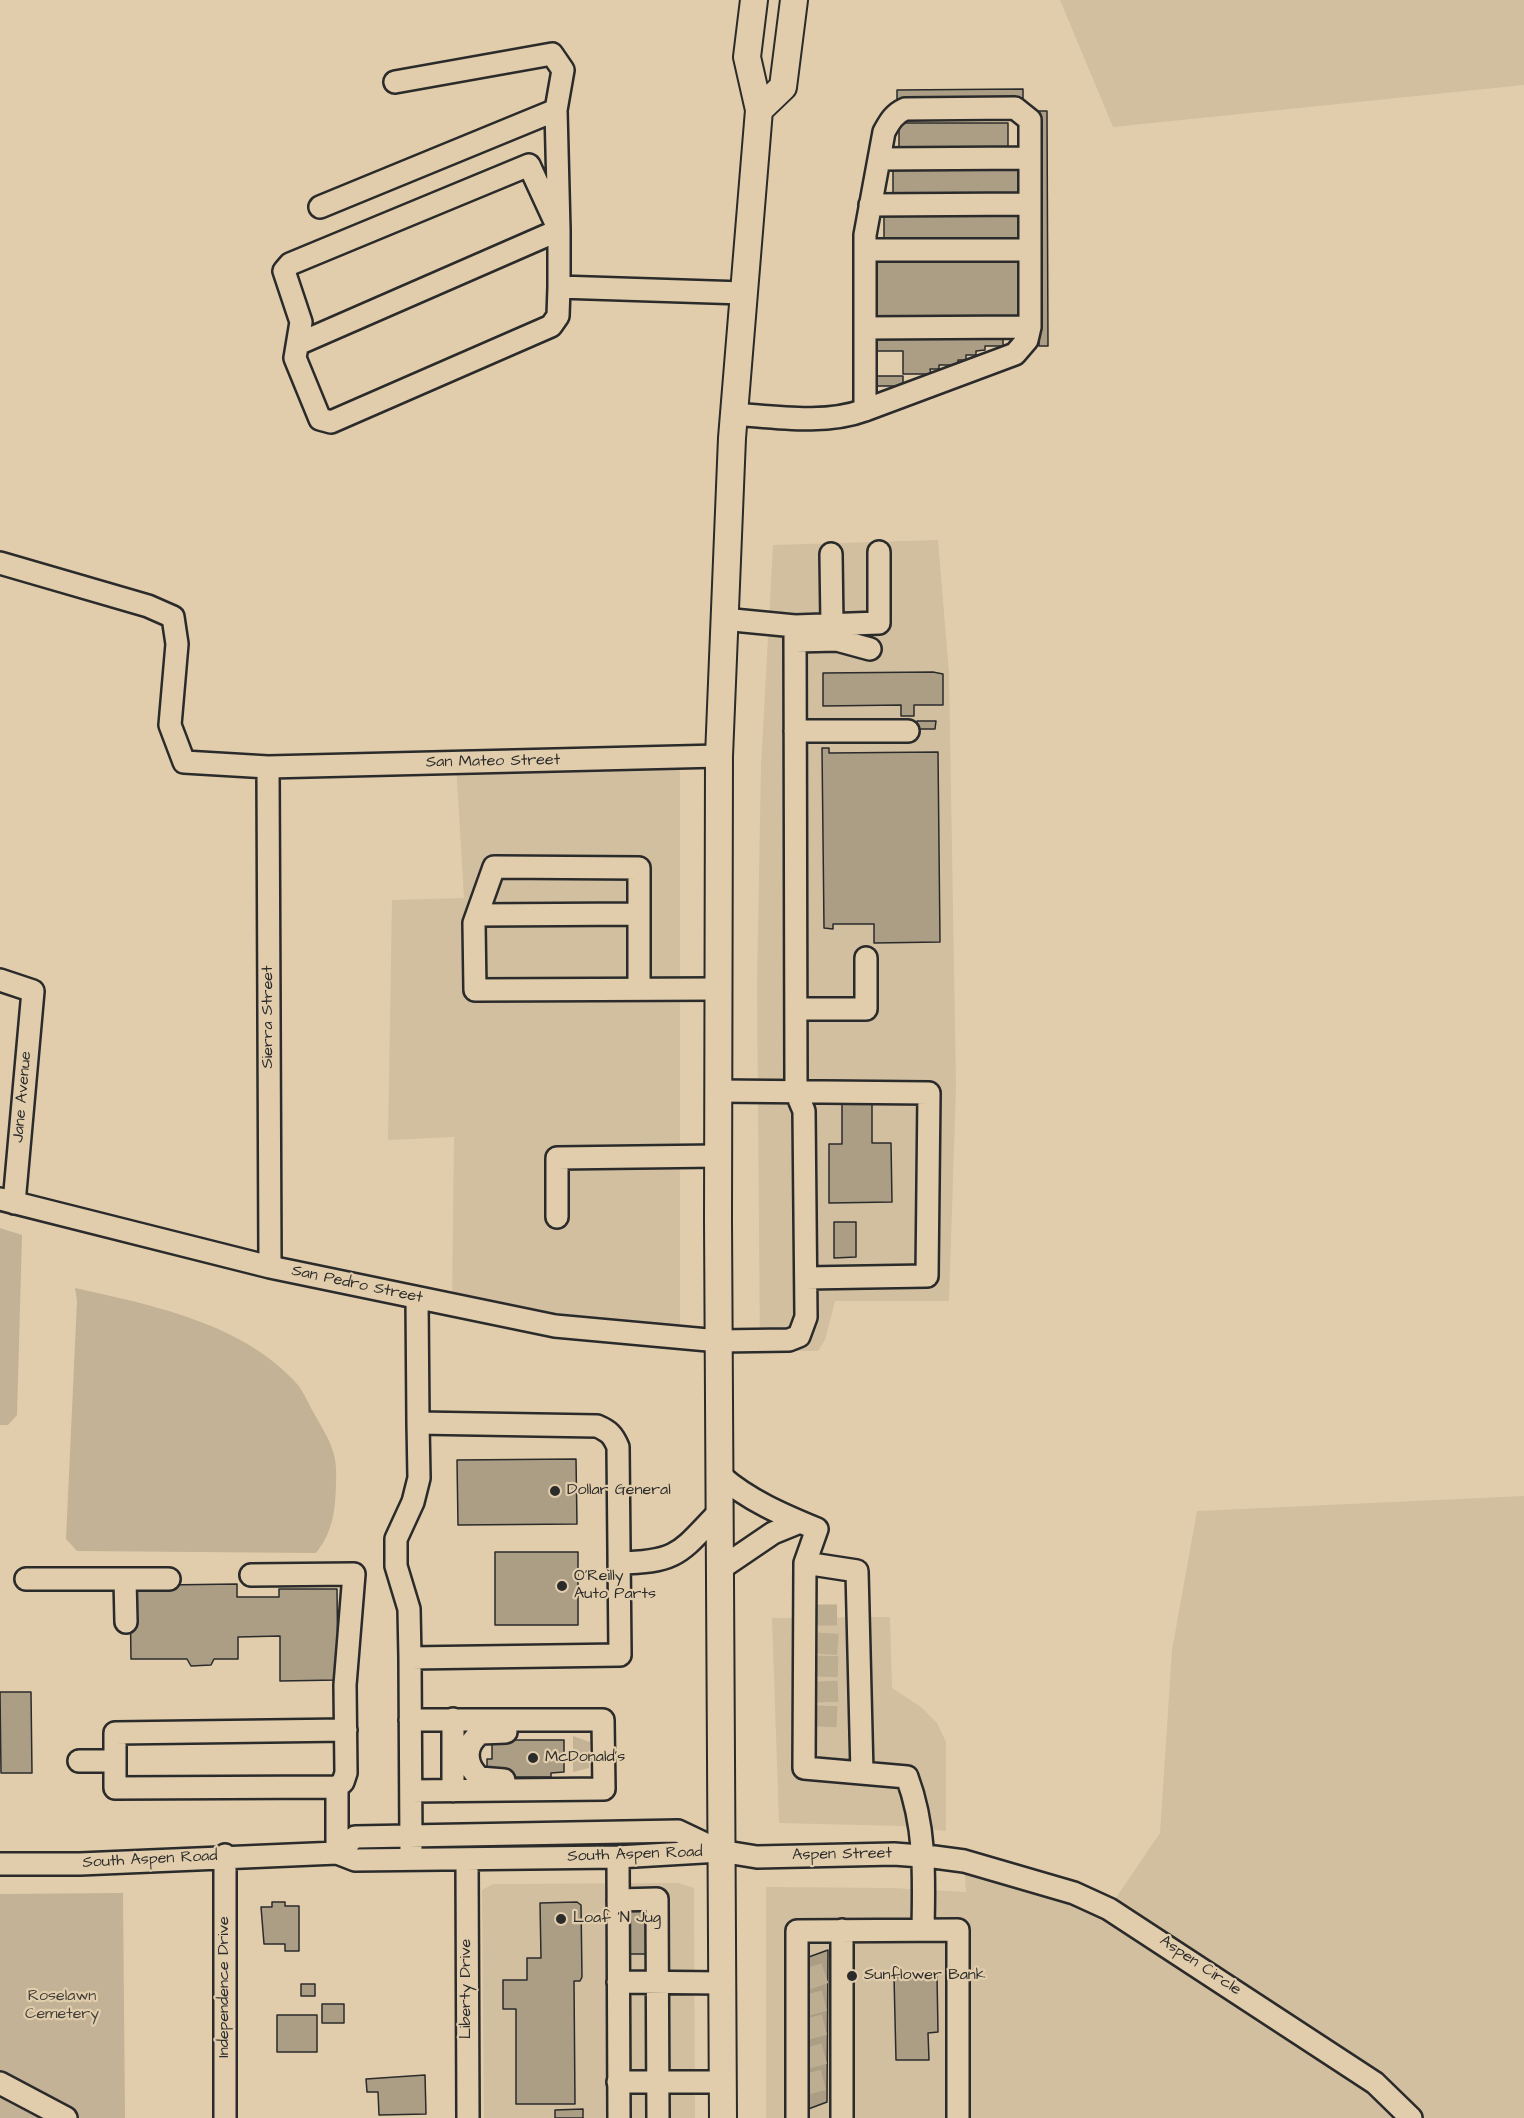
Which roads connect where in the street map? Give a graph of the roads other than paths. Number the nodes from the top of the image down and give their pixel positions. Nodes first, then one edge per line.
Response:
1 (754, 0) edge
2 (794, 0) edge
3 (395, 82) dead end
4 (556, 110) junction
5 (759, 110) junction
6 (1029, 158) junction
7 (879, 159) junction
8 (1030, 204) junction
9 (870, 205) junction
10 (320, 207) dead end
11 (559, 231) junction
12 (865, 250) junction
13 (1030, 250) junction
14 (559, 287) junction
15 (744, 293) junction
16 (1030, 327) junction
17 (865, 328) junction
18 (298, 344) junction
19 (866, 410) junction
20 (734, 414) junction
21 (879, 552) dead end
22 (831, 554) dead end
23 (0, 563) edge
24 (723, 620) junction
25 (832, 625) junction
26 (795, 634) junction
27 (870, 649) dead end
28 (795, 731) junction
29 (908, 731) dead end
30 (719, 756) junction
31 (268, 767) junction
32 (639, 914) junction
33 (477, 915) junction
34 (866, 958) dead end
35 (0, 980) edge
36 (639, 989) junction
37 (719, 989) junction
38 (796, 1009) junction
39 (718, 1091) junction
40 (796, 1092) junction
41 (718, 1156) junction
42 (7, 1201) edge
43 (557, 1216) dead end
44 (270, 1267) junction
45 (806, 1278) junction
46 (417, 1298) junction
47 (720, 1341) junction
48 (418, 1423) junction
49 (720, 1476) junction
50 (721, 1510) junction
51 (800, 1522) junction
52 (619, 1563) junction
53 (805, 1563) junction
54 (720, 1569) junction
55 (251, 1575) dead end
56 (26, 1579) dead end
57 (125, 1579) junction
58 (169, 1579) dead end
59 (126, 1622) dead end
60 (410, 1658) junction
61 (453, 1719) junction
62 (410, 1720) junction
63 (346, 1730) junction
64 (603, 1732) junction
65 (79, 1761) dead end
66 (115, 1761) junction
67 (862, 1773) junction
68 (604, 1779) junction
69 (337, 1787) junction
70 (411, 1791) junction
71 (453, 1791) junction
72 (411, 1836) junction
73 (720, 1851) junction
74 (337, 1853) junction
75 (225, 1856) junction
76 (924, 1856) junction
77 (618, 1857) junction
78 (467, 1860) junction
79 (411, 1861) junction
80 (964, 1861) joint
81 (0, 1864) edge
82 (618, 1900) junction
83 (842, 1930) junction
84 (923, 1930) junction
85 (618, 1982) junction
86 (657, 1982) junction
87 (723, 1983) junction
88 (618, 2082) junction
89 (658, 2082) junction
90 (723, 2082) junction
91 (0, 2083) edge
92 (66, 2118) edge
93 (225, 2118) edge
94 (468, 2118) edge
95 (619, 2118) edge
96 (658, 2118) edge
97 (723, 2118) edge
98 (797, 2118) edge
99 (842, 2118) edge
100 (958, 2118) edge
101 (1411, 2118) edge

1 - 5 main road
2 - 5 main road
3 - 4 street
4 - 10 street
4 - 11 street
5 - 15 main road
6 - 7 street
6 - 7 street
6 - 8 street
7 - 9 street
8 - 9 street
8 - 13 street
9 - 12 street
11 - 14 street
11 - 18 street
11 - 18 street
12 - 13 street
12 - 17 street
13 - 16 street
14 - 15 street
14 - 18 street
15 - 20 main road
16 - 17 street
16 - 19 street
17 - 19 street
19 - 20 street
20 - 24 main road
21 - 25 street
22 - 25 street
23 - 31 street, San Mateo Street
24 - 26 street
24 - 30 main road
25 - 26 street
26 - 27 street
26 - 28 street
28 - 29 street
28 - 38 street
30 - 31 street, San Mateo Street
30 - 37 main road
31 - 44 street, Sierra Street
32 - 33 street
32 - 33 street
32 - 36 street
33 - 36 street
34 - 38 street
35 - 42 street, Jane Avenue
36 - 37 street
37 - 39 main road
38 - 40 street
39 - 40 street
39 - 41 main road
40 - 45 street
40 - 45 street
41 - 43 street
41 - 47 main road
42 - 44 street, San Pedro Street
44 - 46 street, San Pedro Street
45 - 47 street, San Pedro Street
46 - 47 street, San Pedro Street
46 - 48 street
47 - 49 main road
48 - 52 street
48 - 60 street
49 - 50 main road
49 - 51 street
50 - 52 street
50 - 54 main road
51 - 53 street
51 - 54 street
52 - 60 street
53 - 67 street
53 - 67 street
54 - 73 main road
55 - 63 street
56 - 57 street
57 - 58 street
57 - 59 street
60 - 62 street
61 - 62 street
61 - 64 street
61 - 71 street
62 - 70 street
63 - 66 street
63 - 69 street
64 - 68 street
64 - 68 street
65 - 66 street
66 - 69 street
67 - 76 street
68 - 71 street
69 - 74 street
70 - 71 street
70 - 72 street
72 - 73 street, South Aspen Road
72 - 74 street, South Aspen Road
72 - 79 street
73 - 76 street, Aspen Street
73 - 77 street, South Aspen Road
73 - 87 main road
74 - 75 street, South Aspen Road
74 - 79 street, South Aspen Road
75 - 81 street, South Aspen Road
75 - 93 street, Independence Drive
76 - 80 street, Aspen Street
76 - 84 street
77 - 78 street, South Aspen Road
77 - 82 street
78 - 79 street, South Aspen Road
78 - 94 street, Liberty Drive
80 - 101 street, Aspen Circle
82 - 85 street
82 - 86 street
83 - 84 street
83 - 98 street
83 - 99 street
84 - 100 street
85 - 86 street
85 - 88 street
86 - 87 street
86 - 89 street
87 - 90 main road
88 - 89 street
88 - 95 street
89 - 90 street
89 - 96 street
90 - 97 main road
91 - 92 street

